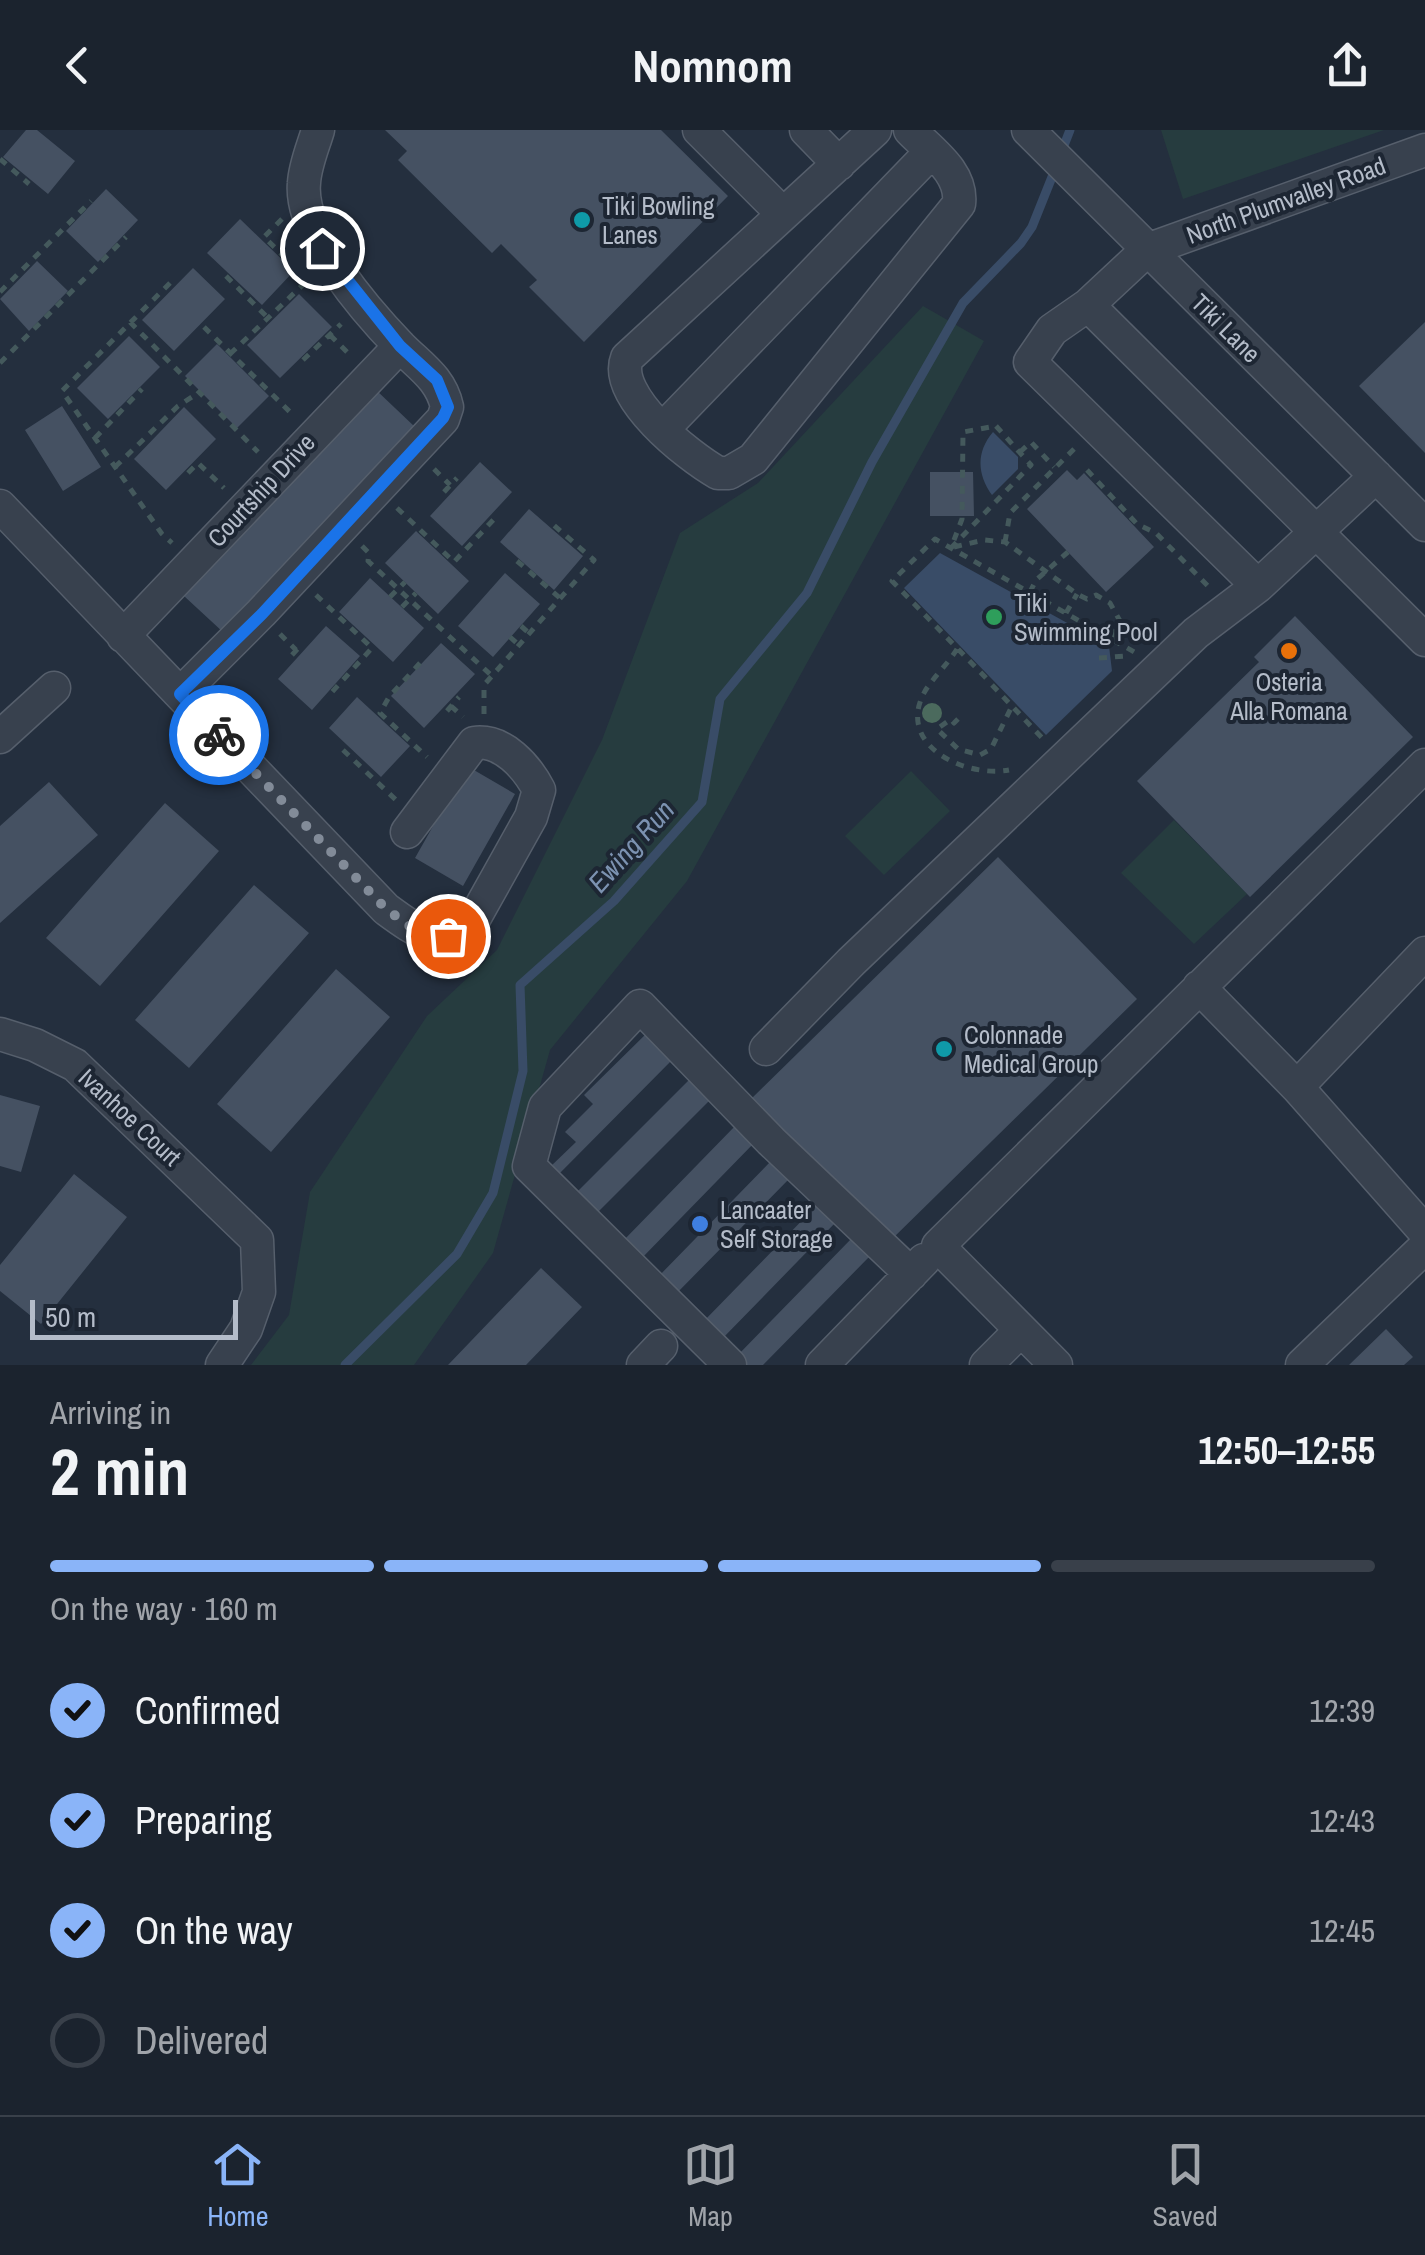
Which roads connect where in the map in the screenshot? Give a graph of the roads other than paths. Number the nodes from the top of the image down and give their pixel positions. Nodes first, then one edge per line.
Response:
1 (318, 130) edge
2 (699, 130) edge
3 (806, 130) edge
4 (875, 130) edge
5 (1028, 130) edge
6 (920, 141) edge
7 (1425, 150) edge
8 (839, 164) junction
9 (783, 214) junction
10 (1148, 250) junction
11 (1088, 305) junction
12 (400, 346) junction
13 (662, 430) junction
14 (1376, 476) junction
15 (0, 506) edge
16 (1425, 525) edge
17 (1317, 530) junction
18 (1258, 586) junction
19 (123, 636) junction
20 (1425, 640) edge
21 (54, 688) dead end
22 (180, 694) junction
23 (0, 737) edge
24 (1425, 765) edge
25 (411, 826) road end
26 (1425, 954) edge
27 (1199, 986) junction
28 (0, 1034) edge
29 (766, 1050) dead end
30 (1297, 1087) junction
31 (1425, 1232) edge
32 (938, 1246) junction
33 (1425, 1247) edge
34 (911, 1274) junction
35 (1021, 1330) junction
36 (1045, 1361) edge
37 (222, 1365) edge
38 (730, 1365) edge
39 (822, 1365) edge
40 (986, 1365) edge
41 (1302, 1365) edge

1 - 12 street
2 - 9 street
3 - 8 street
4 - 8 street
5 - 10 street, Tiki Lane
6 - 13 street
6 - 13 street
7 - 10 street, North Plumvalley Road
8 - 9 street
9 - 13 street
10 - 11 street
10 - 14 street, Tiki Lane
11 - 17 street
11 - 18 street
12 - 19 street, Courtship Drive
12 - 22 street
14 - 16 street, Tiki Lane
14 - 17 street
15 - 19 street
17 - 18 street
17 - 20 street
18 - 29 street
19 - 22 street
21 - 23 street
22 - 25 street
24 - 27 street
26 - 30 street
27 - 30 street
27 - 32 street
28 - 37 street, Ivanhoe Court
30 - 31 street
32 - 34 street
32 - 35 street
33 - 41 street
34 - 38 street
34 - 39 street
35 - 36 street
35 - 40 street

